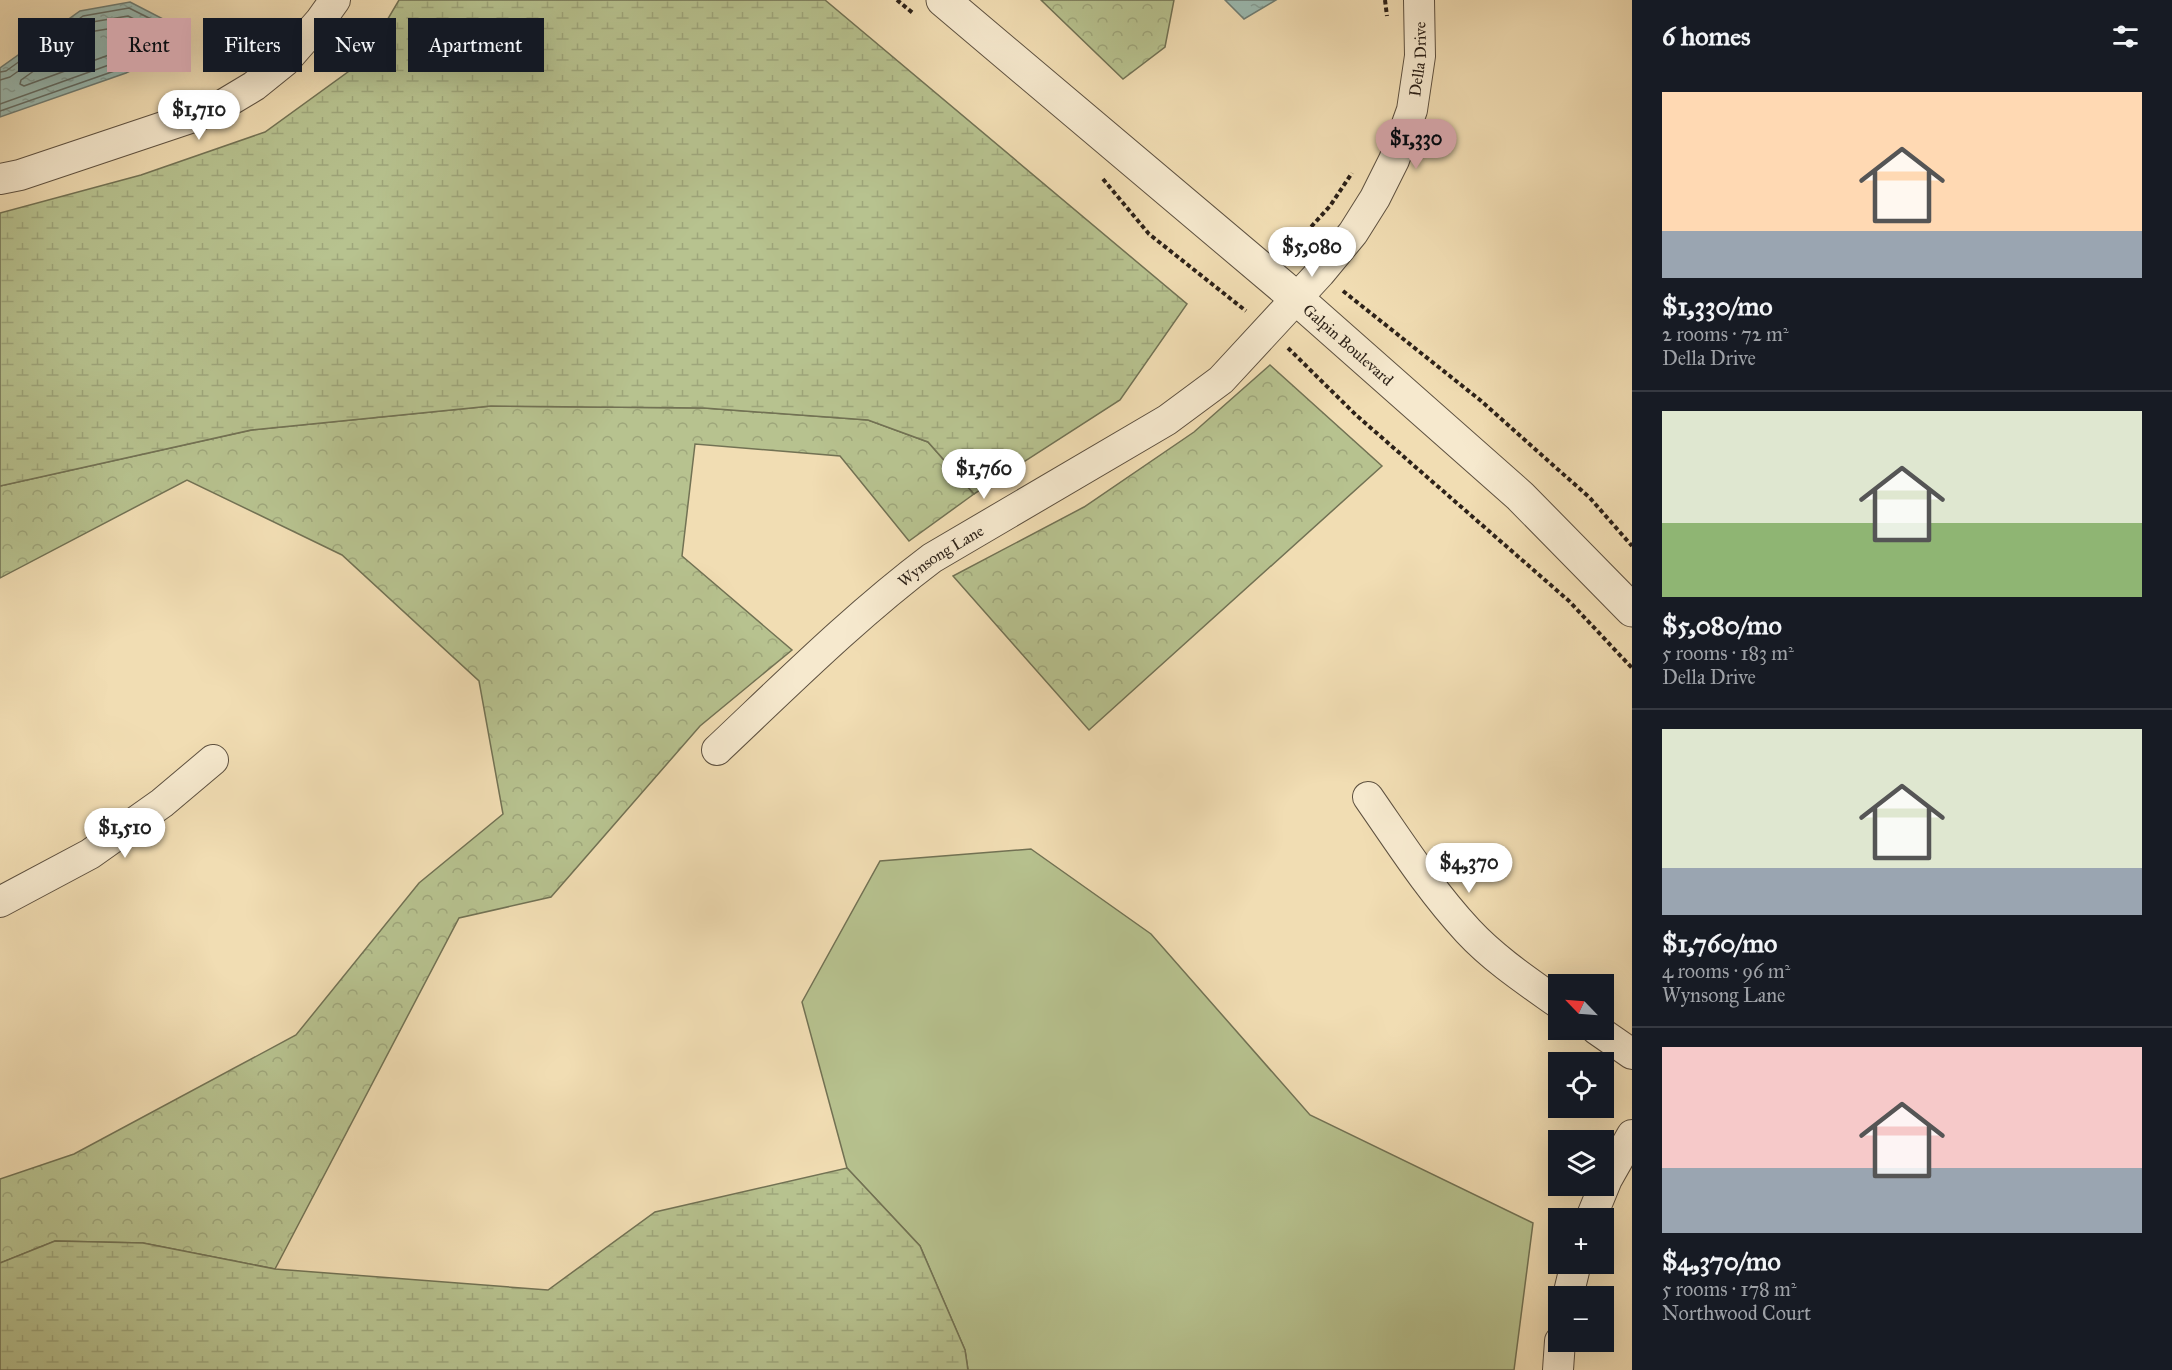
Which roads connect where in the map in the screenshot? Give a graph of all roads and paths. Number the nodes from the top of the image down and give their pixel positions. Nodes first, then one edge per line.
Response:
1 (335, 0) edge
2 (943, 0) edge
3 (1385, 0) edge
4 (1419, 0) edge
5 (1388, 18) dead end
6 (1357, 165) dead end
7 (0, 179) edge
8 (1291, 249) dead end
9 (1296, 298) junction
10 (1632, 610) edge
11 (717, 750) dead end
12 (213, 760) dead end
13 (1368, 797) dead end
14 (0, 902) edge
15 (1548, 996) edge
16 (1612, 1040) edge
17 (1632, 1054) edge
18 (1632, 1135) edge
19 (1595, 1208) edge
20 (1559, 1352) edge
21 (1558, 1370) edge

1 - 7 street
2 - 9 street, Galpin Boulevard
3 - 5 path
4 - 9 street, Della Drive
6 - 8 path
9 - 10 street, Galpin Boulevard
9 - 11 street, Wynsong Lane
12 - 14 street
13 - 15 street
16 - 17 street
18 - 19 street
20 - 21 street

